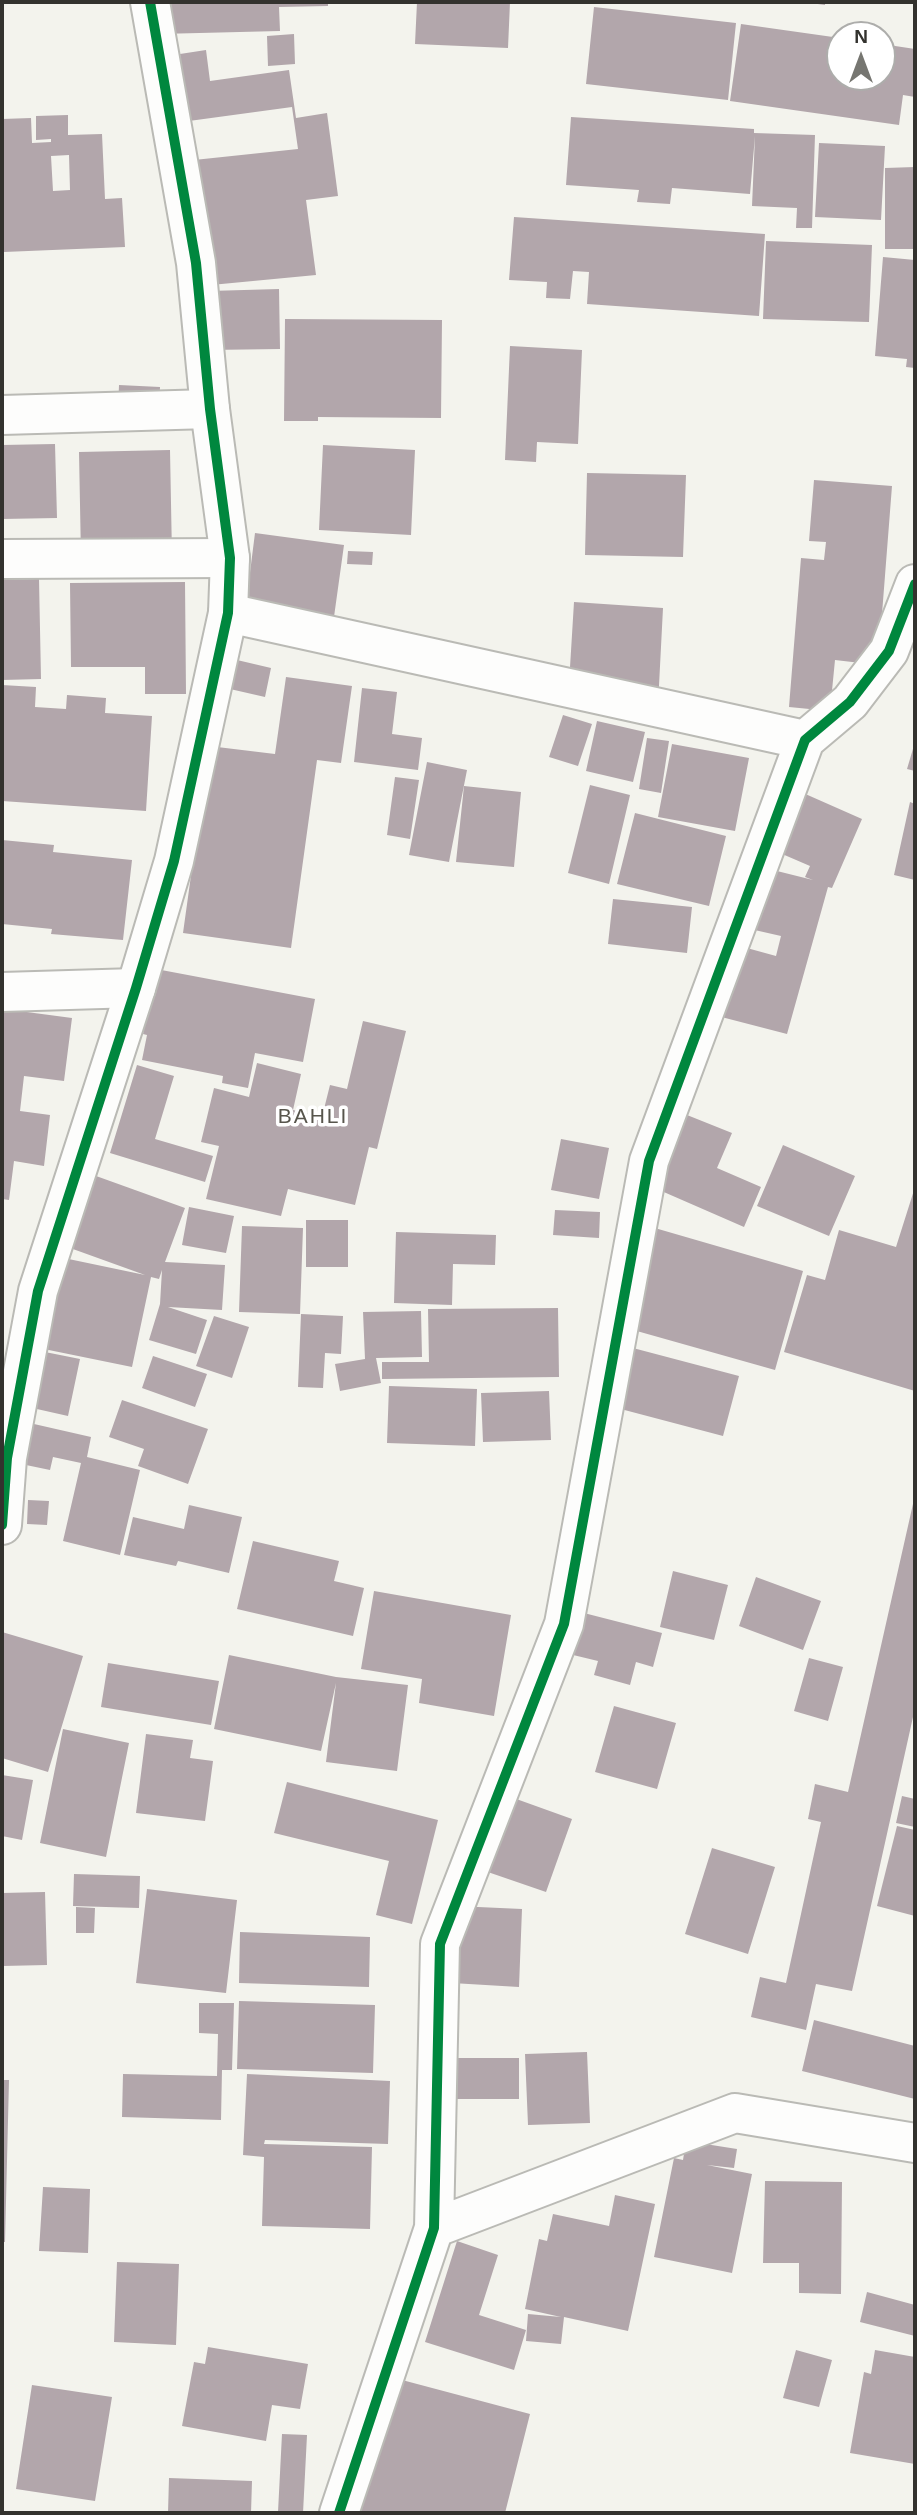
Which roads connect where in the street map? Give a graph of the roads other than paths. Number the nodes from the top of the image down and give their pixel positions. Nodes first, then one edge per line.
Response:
1 (150, 2) edge
2 (211, 409) junction
3 (2, 415) edge
4 (230, 558) junction
5 (2, 559) edge
6 (915, 584) edge
7 (228, 613) junction
8 (805, 740) junction
9 (136, 988) junction
10 (2, 992) edge
11 (2, 1525) edge
12 (915, 2143) edge
13 (434, 2228) junction
14 (339, 2513) edge

1 - 2 street
2 - 3 street
2 - 4 street
4 - 5 street
4 - 7 street
6 - 8 street
7 - 8 street
7 - 9 street
8 - 13 street
9 - 10 street
9 - 11 street
12 - 13 street
13 - 14 street

